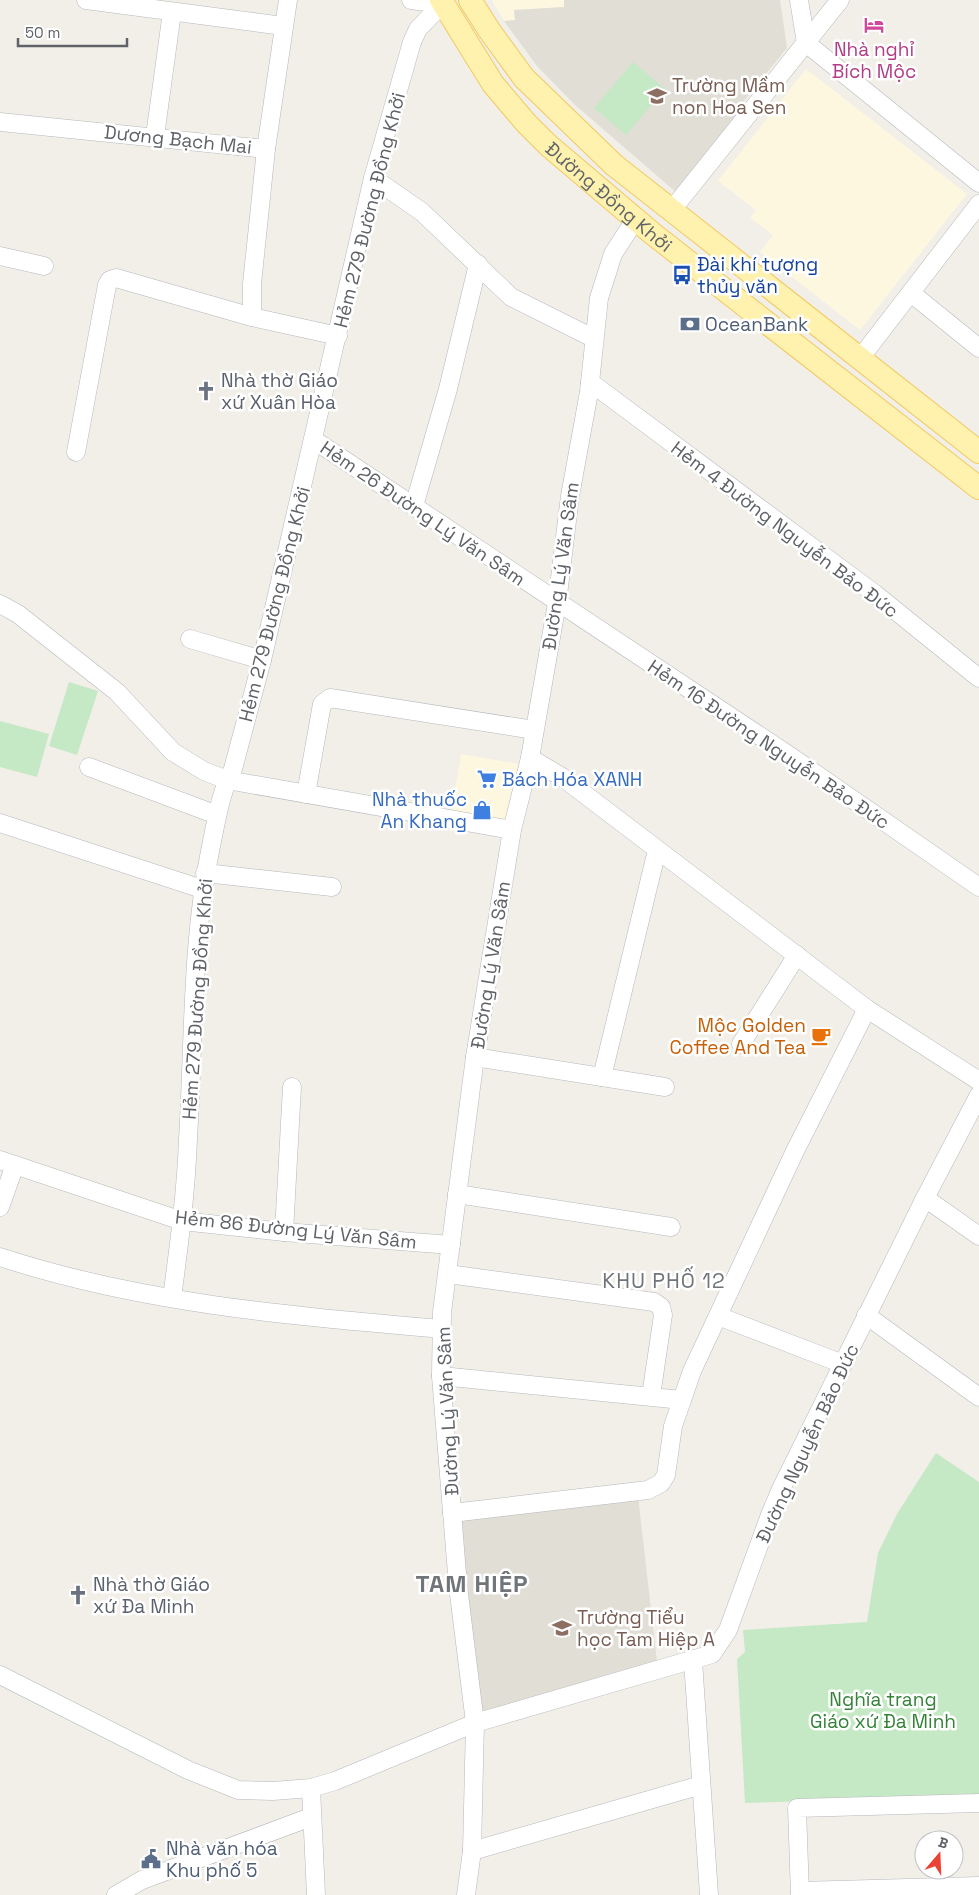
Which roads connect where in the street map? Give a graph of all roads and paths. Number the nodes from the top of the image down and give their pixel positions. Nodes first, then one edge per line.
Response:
1 (86, 0) edge
2 (288, 0) edge
3 (411, 0) edge
4 (470, 0) edge
5 (799, 0) edge
6 (840, 0) edge
7 (441, 2) edge
8 (172, 12) junction
9 (283, 26) junction
10 (806, 43) junction
11 (0, 122) edge
12 (156, 136) junction
13 (266, 149) junction
14 (372, 178) junction
15 (979, 183) edge
16 (652, 196) junction
17 (979, 204) edge
18 (671, 211) junction
19 (635, 220) junction
20 (653, 234) junction
21 (0, 256) edge
22 (478, 264) junction
23 (44, 266) dead end
24 (911, 293) junction
25 (252, 317) junction
26 (338, 336) junction
27 (593, 338) junction
28 (979, 348) edge
29 (861, 358) junction
30 (590, 382) junction
31 (314, 440) junction
32 (76, 452) dead end
33 (979, 452) edge
34 (979, 488) edge
35 (414, 506) junction
36 (557, 603) junction
37 (0, 604) edge
38 (190, 639) dead end
39 (262, 660) junction
40 (979, 678) edge
41 (534, 730) junction
42 (530, 758) junction
43 (89, 767) dead end
44 (227, 780) junction
45 (306, 794) junction
46 (217, 815) junction
47 (0, 823) edge
48 (512, 830) junction
49 (657, 850) junction
50 (204, 881) junction
51 (332, 887) dead end
52 (979, 887) edge
53 (796, 955) junction
54 (867, 1009) junction
55 (741, 1044) dead end
56 (475, 1057) junction
57 (602, 1077) junction
58 (979, 1080) edge
59 (292, 1087) dead end
60 (665, 1087) dead end
61 (979, 1094) edge
62 (8, 1163) edge
63 (457, 1194) junction
64 (925, 1198) junction
65 (0, 1207) edge
66 (182, 1221) junction
67 (671, 1227) dead end
68 (284, 1232) junction
69 (979, 1236) edge
70 (451, 1245) junction
71 (0, 1257) edge
72 (448, 1274) junction
73 (172, 1298) junction
74 (866, 1315) junction
75 (718, 1316) junction
76 (442, 1329) junction
77 (842, 1364) junction
78 (442, 1376) junction
79 (652, 1396) junction
80 (979, 1397) edge
81 (682, 1400) junction
82 (452, 1514) junction
83 (693, 1661) junction
84 (0, 1675) edge
85 (475, 1723) junction
86 (702, 1785) junction
87 (311, 1788) junction
88 (979, 1803) edge
89 (311, 1817) junction
90 (472, 1852) junction
91 (979, 1886) edge
92 (800, 1893) edge
93 (116, 1895) edge
94 (316, 1895) edge
95 (466, 1895) edge
96 (709, 1895) edge

1 - 8 street
2 - 9 street, Dương Bạch Mai
3 - 7 street
4 - 16 main road, Đường Đồng Khởi
5 - 10 street
6 - 10 street
7 - 14 street, Hẻm 279 Đường Đồng Khởi
7 - 19 main road, Đường Đồng Khởi
8 - 9 street
8 - 12 street
9 - 13 street, Dương Bạch Mai
10 - 15 street
10 - 18 street
11 - 12 street, Dương Bạch Mai
12 - 13 street, Dương Bạch Mai
13 - 25 street
14 - 22 street
14 - 26 street, Hẻm 279 Đường Đồng Khởi
16 - 18 main road, Đường Đồng Khởi
16 - 19 main road
17 - 24 street
18 - 20 main road
18 - 29 main road, Đường Đồng Khởi
19 - 20 main road, Đường Đồng Khởi
19 - 27 street, Đường Lý Văn Sâm
20 - 34 main road, Đường Đồng Khởi
21 - 23 street
22 - 27 street
22 - 35 street
24 - 28 street
24 - 29 street
25 - 26 street
25 - 32 street
26 - 31 street, Hẻm 279 Đường Đồng Khởi
27 - 30 street, Đường Lý Văn Sâm
29 - 33 main road, Đường Đồng Khởi
30 - 36 street, Đường Lý Văn Sâm
30 - 40 street, Hẻm 4 Đường Nguyễn Bảo Đức
31 - 35 street, Hẻm 26 Đường Lý Văn Sâm
31 - 39 street, Hẻm 279 Đường Đồng Khởi
35 - 36 street, Hẻm 26 Đường Lý Văn Sâm
36 - 41 street, Đường Lý Văn Sâm
36 - 52 street, Hẻm 16 Đường Nguyễn Bảo Đức
37 - 44 street
38 - 39 street
39 - 44 street, Hẻm 279 Đường Đồng Khởi
41 - 42 street, Đường Lý Văn Sâm
41 - 45 street
42 - 48 street, Đường Lý Văn Sâm
42 - 49 street
43 - 46 street
44 - 45 street
44 - 46 street, Hẻm 279 Đường Đồng Khởi
45 - 48 street
46 - 50 street, Hẻm 279 Đường Đồng Khởi
47 - 50 street
48 - 56 street, Đường Lý Văn Sâm
49 - 53 street
49 - 57 street
50 - 51 street
50 - 66 street, Hẻm 279 Đường Đồng Khởi
53 - 54 street
53 - 55 street
54 - 58 street
54 - 75 street
56 - 57 street
56 - 63 street, Đường Lý Văn Sâm
57 - 60 street
59 - 68 street
61 - 64 street, Đường Nguyễn Bảo Đức
62 - 65 street
62 - 66 street, Hẻm 86 Đường Lý Văn Sâm
63 - 67 street
63 - 70 street, Đường Lý Văn Sâm
64 - 69 street
64 - 74 street, Đường Nguyễn Bảo Đức
66 - 68 street, Hẻm 86 Đường Lý Văn Sâm
66 - 73 street, Hẻm 279 Đường Đồng Khởi
68 - 70 street, Hẻm 86 Đường Lý Văn Sâm
70 - 72 street, Đường Lý Văn Sâm
71 - 73 street
72 - 76 street, Đường Lý Văn Sâm
72 - 79 street
73 - 76 street
74 - 77 street, Đường Nguyễn Bảo Đức
74 - 80 street
75 - 77 street
75 - 81 street
76 - 78 street, Đường Lý Văn Sâm
77 - 83 street, Đường Nguyễn Bảo Đức
78 - 79 street
78 - 82 street, Đường Lý Văn Sâm
79 - 81 street
81 - 82 street
82 - 85 street, Đường Lý Văn Sâm
83 - 85 street, Đường Nguyễn Bảo Đức
83 - 86 street
84 - 87 street, Đường Nguyễn Bảo Đức
85 - 87 street, Đường Nguyễn Bảo Đức
85 - 90 street, Đường Lý Văn Sâm
86 - 90 street
86 - 96 street
87 - 89 street
88 - 92 street
89 - 93 street
89 - 94 street
90 - 95 street, Đường Lý Văn Sâm
91 - 92 street

